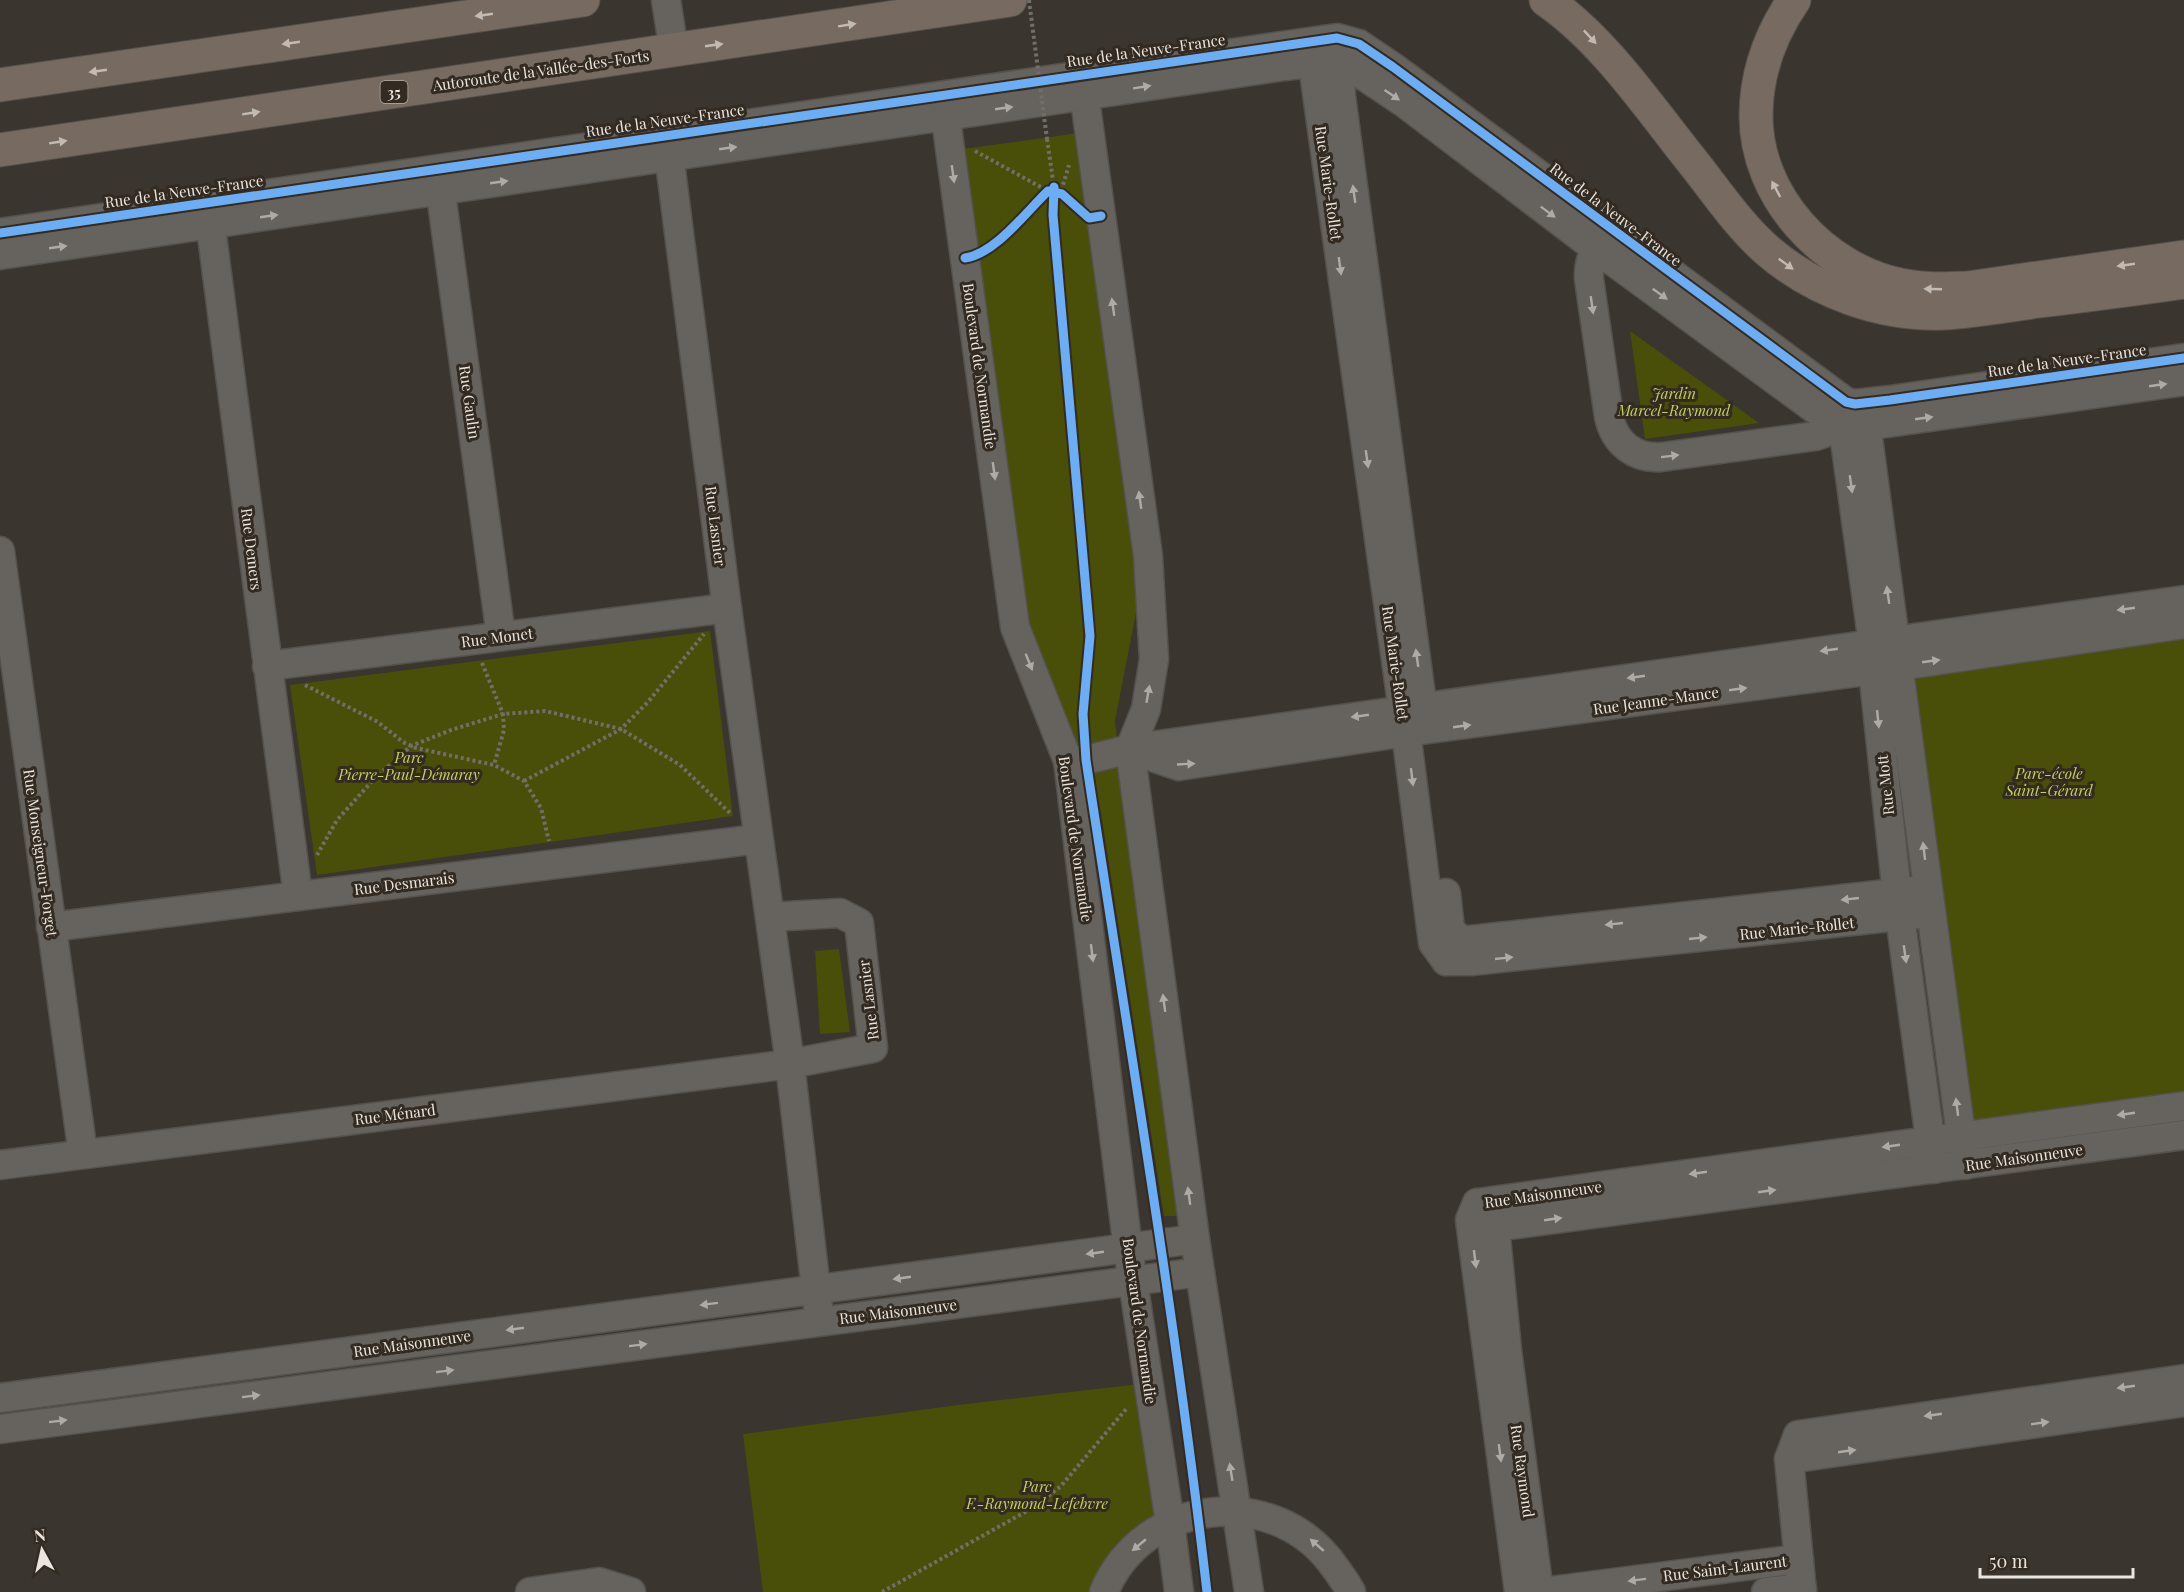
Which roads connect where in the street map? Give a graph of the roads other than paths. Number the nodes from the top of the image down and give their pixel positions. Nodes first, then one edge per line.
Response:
1 (584, 0) edge
2 (666, 0) edge
3 (1010, 0) edge
4 (1545, 0) edge
5 (1794, 0) edge
6 (674, 51) junction
7 (1310, 52) junction
8 (1347, 53) junction
9 (0, 85) edge
10 (1083, 85) junction
11 (950, 108) junction
12 (668, 146) junction
13 (0, 150) edge
14 (440, 179) junction
15 (210, 213) junction
16 (0, 233) edge
17 (1603, 238) junction
18 (0, 255) edge
19 (2184, 256) edge
20 (2184, 282) edge
21 (2184, 358) edge
22 (1365, 359) junction
23 (2110, 380) junction
24 (2184, 381) edge
25 (1854, 414) junction
26 (0, 551) edge
27 (2184, 600) edge
28 (726, 608) junction
29 (2184, 624) edge
30 (487, 638) junction
31 (1885, 655) junction
32 (267, 666) junction
33 (1414, 720) junction
34 (1130, 749) junction
35 (1068, 761) junction
36 (758, 839) junction
37 (298, 893) junction
38 (1930, 901) junction
39 (1898, 905) junction
40 (770, 917) junction
41 (51, 927) junction
42 (790, 1064) junction
43 (2184, 1106) edge
44 (2184, 1135) edge
45 (1961, 1137) junction
46 (1930, 1141) junction
47 (83, 1154) junction
48 (0, 1165) edge
49 (1965, 1165) junction
50 (1934, 1168) junction
51 (1478, 1203) junction
52 (1495, 1227) junction
53 (1195, 1239) junction
54 (1128, 1248) junction
55 (1200, 1272) junction
56 (1133, 1280) junction
57 (816, 1290) junction
58 (590, 1319) junction
59 (820, 1321) junction
60 (595, 1351) junction
61 (1497, 1351) junction
62 (342, 1352) junction
63 (2184, 1379) edge
64 (107, 1383) junction
65 (347, 1383) junction
66 (0, 1398) edge
67 (2184, 1402) edge
68 (112, 1414) junction
69 (2000, 1417) junction
70 (0, 1429) edge
71 (1238, 1511) junction
72 (1170, 1523) junction
73 (1799, 1559) junction
74 (1802, 1590) edge
75 (530, 1592) edge
76 (631, 1592) edge
77 (1104, 1592) edge
78 (1179, 1592) edge
79 (1249, 1592) edge
80 (1351, 1592) edge
81 (1519, 1592) edge
82 (1541, 1592) edge
83 (1766, 1592) edge

1 -> 9 highway
2 - 6 street
6 -> 3 highway, Autoroute de la Vallée-des-Forts / 35
4 -> 20 highway
19 -> 5 highway
13 -> 6 highway, Autoroute de la Vallée-des-Forts / 35
7 - 8 street, Rue de la Neuve-France
7 - 10 street, Rue de la Neuve-France
7 -> 22 street, Rue Marie-Rollet
8 - 17 street, Rue de la Neuve-France
22 -> 8 street, Rue Marie-Rollet
10 - 11 street, Rue de la Neuve-France
34 -> 10 street
11 - 12 street, Rue de la Neuve-France
11 -> 35 street, Boulevard de Normandie
12 - 14 street, Rue de la Neuve-France
12 - 28 street, Rue Lasnier
14 - 15 street, Rue de la Neuve-France
14 - 30 street, Rue Gaulin
15 - 16 street, Rue de la Neuve-France
18 -> 15 street, Rue de la Neuve-France
15 - 32 street, Rue Demers
17 - 25 street, Rue de la Neuve-France
17 -> 25 street, Rue de la Neuve-France
21 - 23 street, Rue de la Neuve-France
22 - 33 street, Rue Marie-Rollet
23 -> 24 street, Rue de la Neuve-France
23 - 25 street, Rue de la Neuve-France
25 - 31 street, Rue Mott
26 - 41 street, Rue Monseigneur-Forget
27 -> 31 street, Rue Jeanne-Mance
28 - 30 street, Rue Monet
28 - 36 street, Rue Lasnier
31 -> 29 street, Rue Jeanne-Mance
30 - 32 street, Rue Monet
31 - 33 street, Rue Jeanne-Mance
38 -> 31 street, Rue Mott
31 -> 39 street, Rue Mott
32 - 37 street, Rue Demers
33 - 34 street, Rue Jeanne-Mance
33 - 39 street, Rue Marie-Rollet
34 - 35 street, Rue Jeanne-Mance
53 -> 34 street
35 -> 54 street, Boulevard de Normandie
36 - 37 street, Rue Desmarais
36 - 40 street, Rue Lasnier
37 - 41 street, Rue Desmarais
38 - 39 street, Rue Marie-Rollet
45 -> 38 street, Rue Mott
39 -> 46 street, Rue Mott
40 - 42 street, Rue Lasnier
40 - 42 street, Rue Lasnier
41 - 47 street, Rue Monseigneur-Forget
42 - 47 street, Rue Ménard
42 - 57 street, Rue Lasnier
43 -> 45 street, Rue Maisonneuve
44 - 49 street, Rue Maisonneuve
45 - 46 street, Rue Maisonneuve
45 - 49 street, Rue Mott
46 - 50 street, Rue Mott
46 -> 51 street, Rue Maisonneuve
47 - 48 street, Rue Ménard
49 - 50 street, Rue Maisonneuve
52 -> 50 street, Rue Maisonneuve
51 - 52 street, Rue Maisonneuve
51 -> 61 street, Rue Raymond
52 - 61 street, Rue Raymond
53 - 54 street, Rue Maisonneuve
53 - 55 street
54 - 56 street, Boulevard de Normandie
54 -> 57 street, Rue Maisonneuve
55 - 56 street, Rue Maisonneuve
71 -> 55 street
56 - 59 street, Rue Maisonneuve
56 - 72 street, Boulevard de Normandie
57 -> 58 street, Rue Maisonneuve
57 - 59 street, Rue Lasnier
58 - 60 street
58 -> 62 street, Rue Maisonneuve
60 -> 59 street, Rue Maisonneuve
65 -> 60 street, Rue Maisonneuve
61 -> 81 street, Rue Raymond
61 - 82 street, Rue Raymond
62 - 64 street, Rue Maisonneuve
62 - 65 street, Rue Maisonneuve
63 -> 69 street, Rue Saint-Laurent
64 - 66 street, Rue Maisonneuve
64 - 68 street
68 -> 65 street, Rue Maisonneuve
69 -> 67 street, Rue Saint-Laurent
70 -> 68 street, Rue Maisonneuve
69 - 73 street, Rue Saint-Laurent
71 - 72 street
71 - 79 street
80 -> 71 street
72 -> 77 street
72 - 78 street, Boulevard de Normandie
73 - 74 street, Rue Saint-Laurent
73 -> 82 street, Rue Saint-Laurent
74 - 83 street, Rue Saint-Laurent
75 - 76 street

